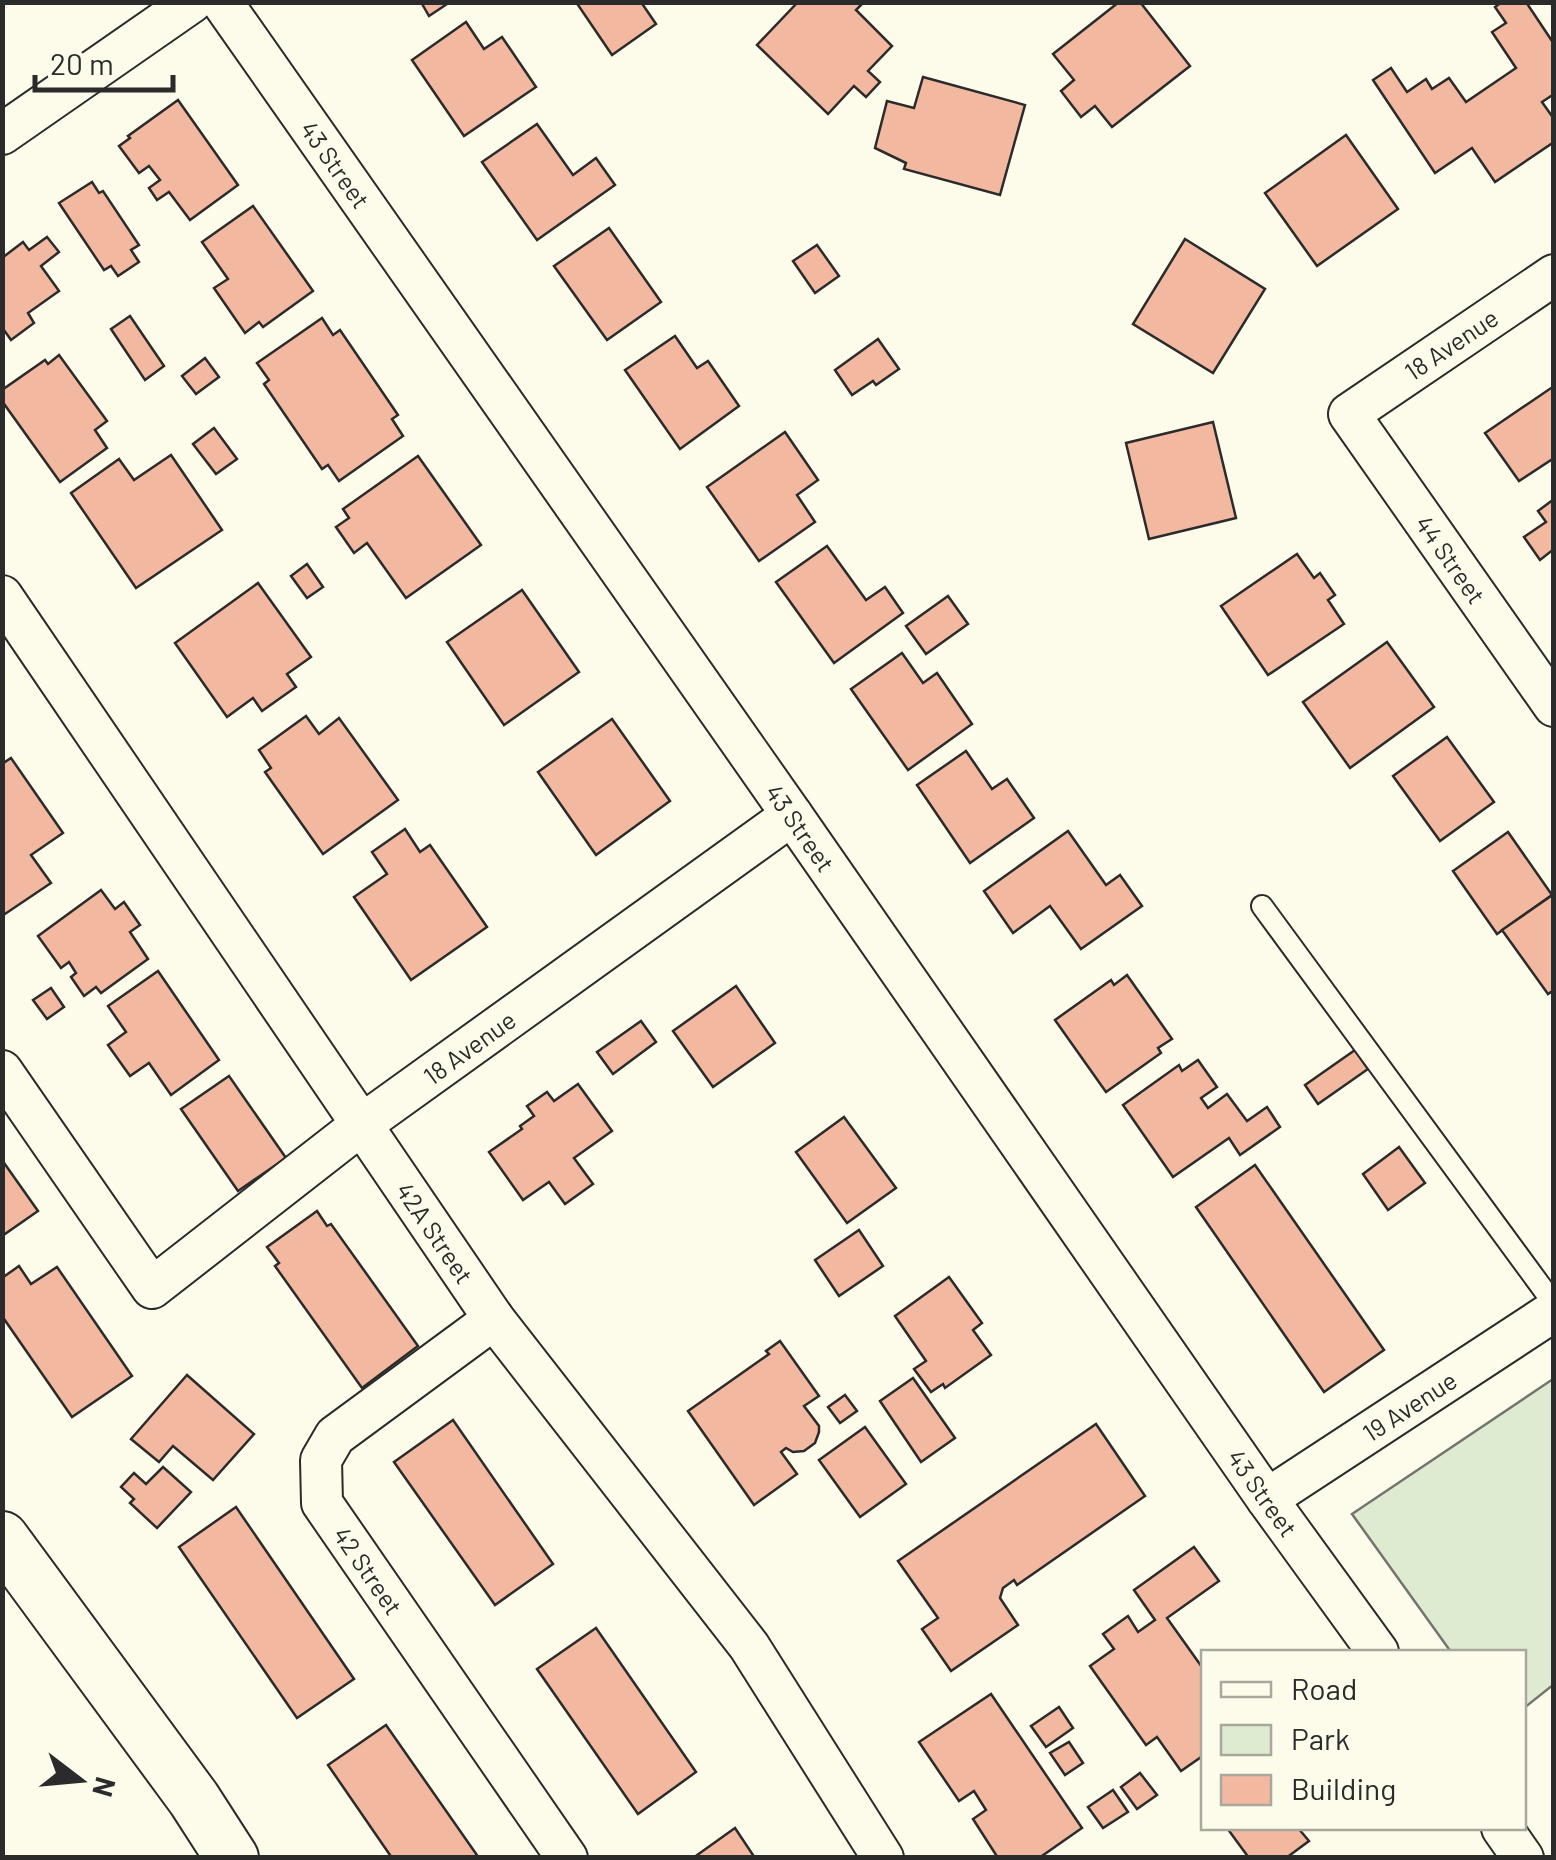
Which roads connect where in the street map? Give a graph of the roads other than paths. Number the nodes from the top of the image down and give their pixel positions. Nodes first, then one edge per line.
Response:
1 (192, 2) edge
2 (222, 2) edge
3 (2, 134) edge
4 (1554, 275) edge
5 (1349, 414) joint
6 (2, 596) edge
7 (1554, 706) edge
8 (792, 815) junction
9 (1262, 906) dead end
10 (2, 1072) edge
11 (361, 1125) junction
12 (1554, 1304) edge
13 (1554, 1312) edge
14 (494, 1319) junction
15 (1267, 1499) junction
16 (2, 1538) edge
17 (1377, 1650) edge
18 (1503, 1830) edge
19 (232, 1858) edge
20 (567, 1858) edge
21 (883, 1858) edge
22 (1523, 1858) edge

1 - 3 street
2 - 8 street, 43 Street
4 - 5 street, 18 Avenue
5 - 7 street, 44 Street
6 - 11 street, 42A Street
8 - 11 street, 18 Avenue
8 - 15 street, 43 Street
9 - 12 lane
10 - 11 street, 18 Avenue
11 - 14 street, 42A Street
13 - 15 street, 19 Avenue
14 - 20 street, 42 Street
14 - 21 street, 42A Street
15 - 17 street, 43 Street
16 - 19 street
18 - 22 street

